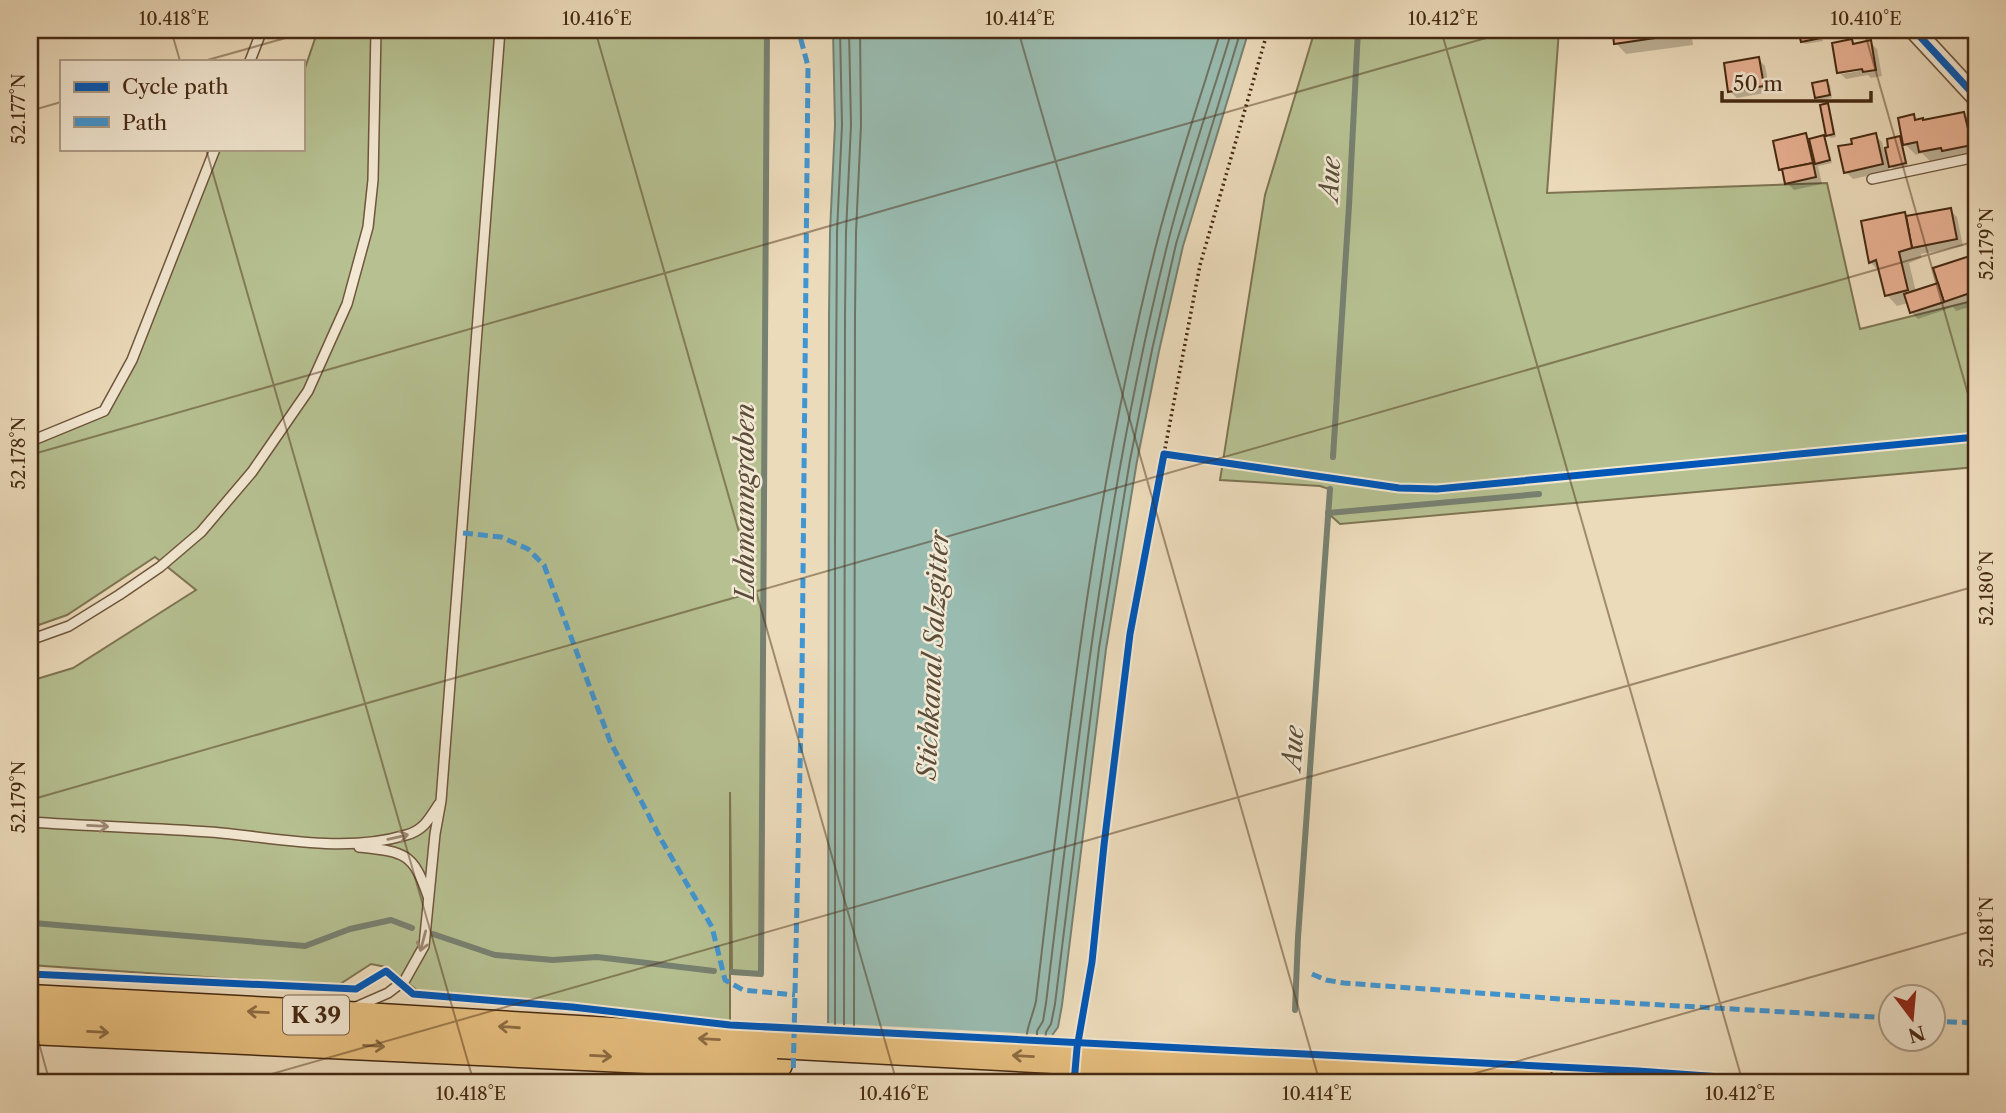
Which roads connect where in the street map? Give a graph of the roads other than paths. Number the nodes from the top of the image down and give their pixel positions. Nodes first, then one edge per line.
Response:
1 (262, 30) edge
2 (376, 30) edge
3 (500, 30) edge
4 (1914, 30) edge
5 (250, 60) edge
6 (1976, 97) edge
7 (215, 150) edge
8 (1976, 157) edge
9 (1872, 180) dead end
10 (30, 440) edge
11 (30, 640) edge
12 (441, 801) junction
13 (30, 822) edge
14 (340, 844) junction
15 (430, 901) junction
16 (31, 1007) edge
17 (331, 1016) junction
18 (777, 1054) junction
19 (1086, 1063) junction
20 (1150, 1083) edge
21 (1540, 1083) edge

1 - 5 lane
2 - 11 lane
3 - 12 lane
4 - 6 street
7 - 10 lane
8 - 9 lane
14 -> 12 lane
12 - 15 lane
13 -> 14 lane
14 - 15 lane
15 -> 17 lane
17 -> 16 highway, K 39
16 -> 18 highway, K 39
18 -> 17 highway, K 39
18 - 19 highway, K 39
19 - 20 highway, K 39
19 - 21 highway, K 39

